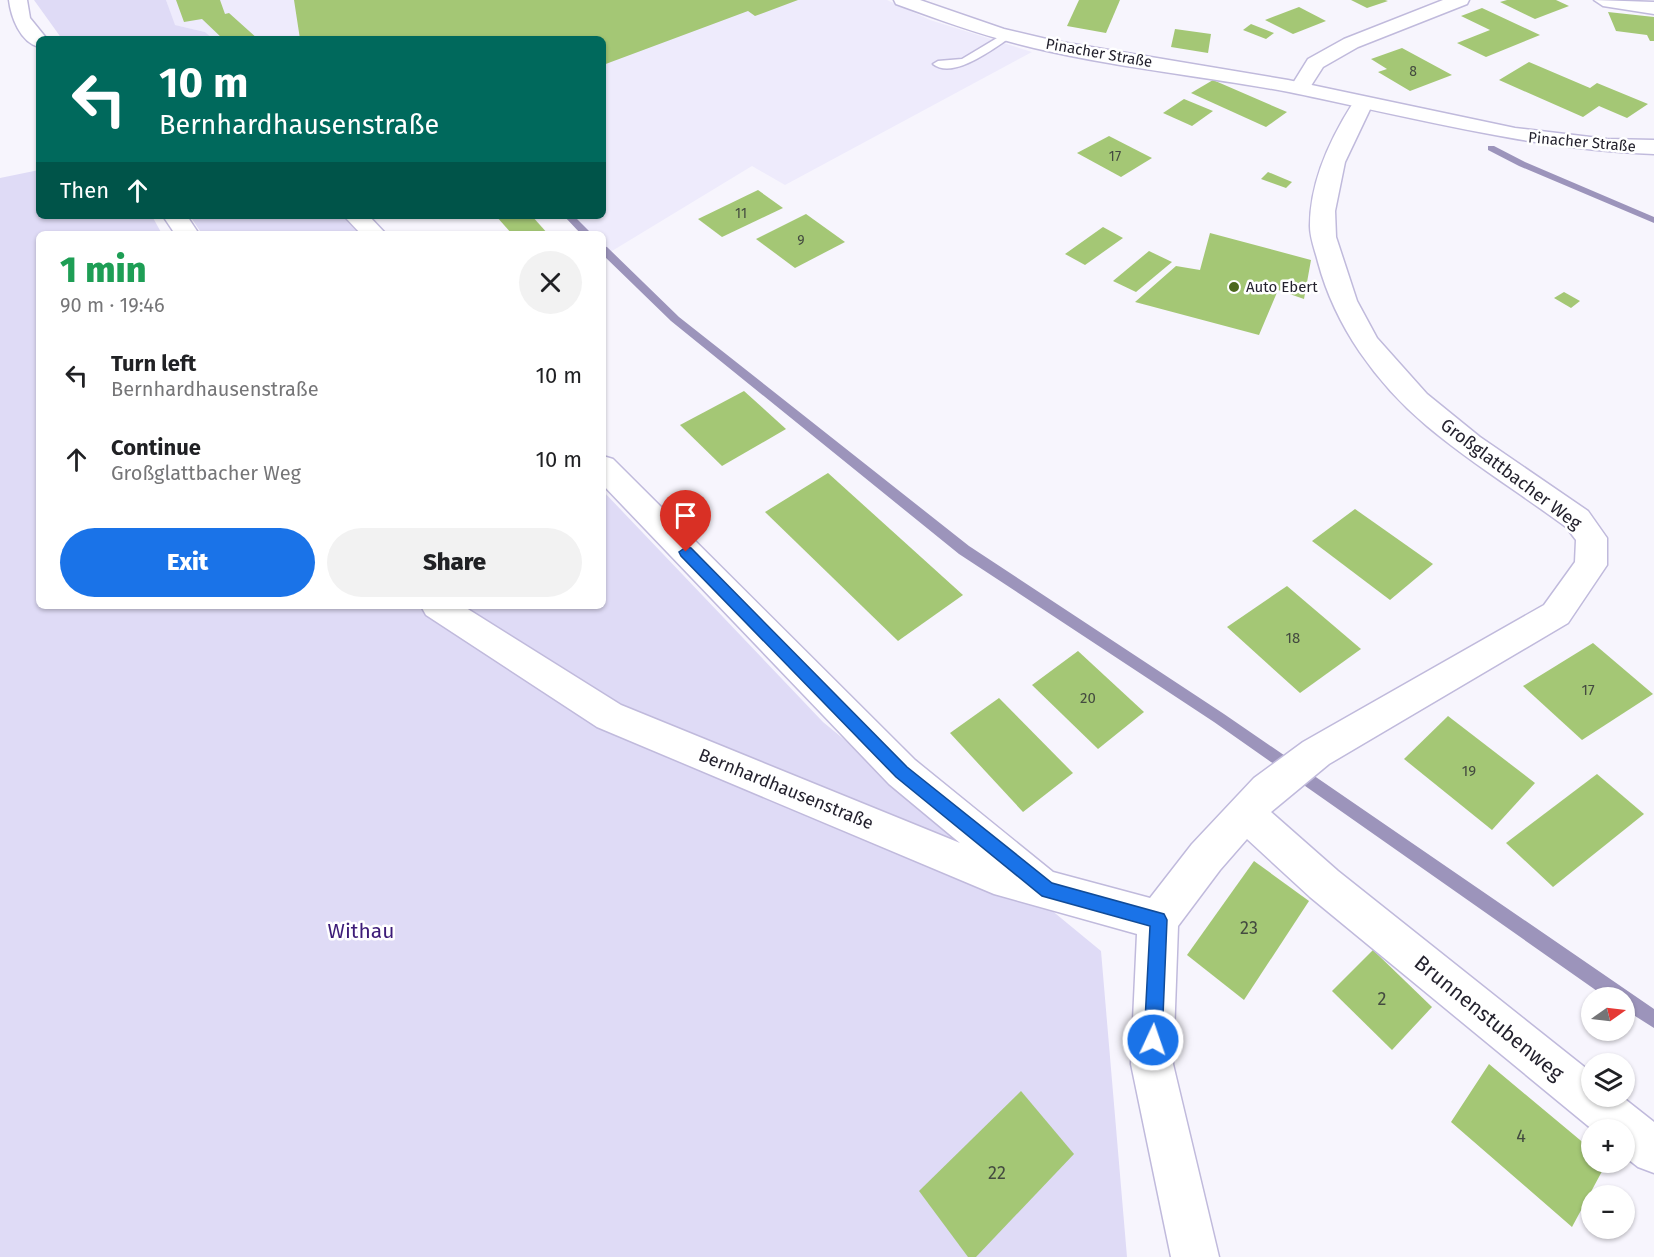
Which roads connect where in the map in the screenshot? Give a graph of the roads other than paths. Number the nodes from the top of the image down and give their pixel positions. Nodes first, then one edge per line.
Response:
1 (18, 0) edge
2 (903, 0) edge
3 (1460, 0) edge
4 (1604, 0) edge
5 (1654, 8) edge
6 (1007, 35) junction
7 (36, 37) edge
8 (938, 64) dead end
9 (1300, 88) junction
10 (1363, 104) junction
11 (1654, 147) edge
12 (359, 219) edge
13 (371, 231) edge
14 (606, 470) edge
15 (442, 609) edge
16 (1257, 803) junction
17 (1048, 890) junction
18 (1158, 920) junction
19 (1654, 1151) edge
20 (1195, 1257) edge

1 - 7 street
2 - 6 street, Pinacher Straße
3 - 9 street
4 - 5 street
6 - 8 lane
6 - 9 street, Pinacher Straße
9 - 10 street, Pinacher Straße
10 - 11 street, Pinacher Straße
10 - 16 street, Großglattbacher Weg
12 - 13 street
14 - 17 street
15 - 17 street, Bernhardhausenstraße
16 - 18 street, Großglattbacher Weg
16 - 19 street, Brunnenstubenweg
17 - 18 street, Bernhardhausenstraße
18 - 20 street

